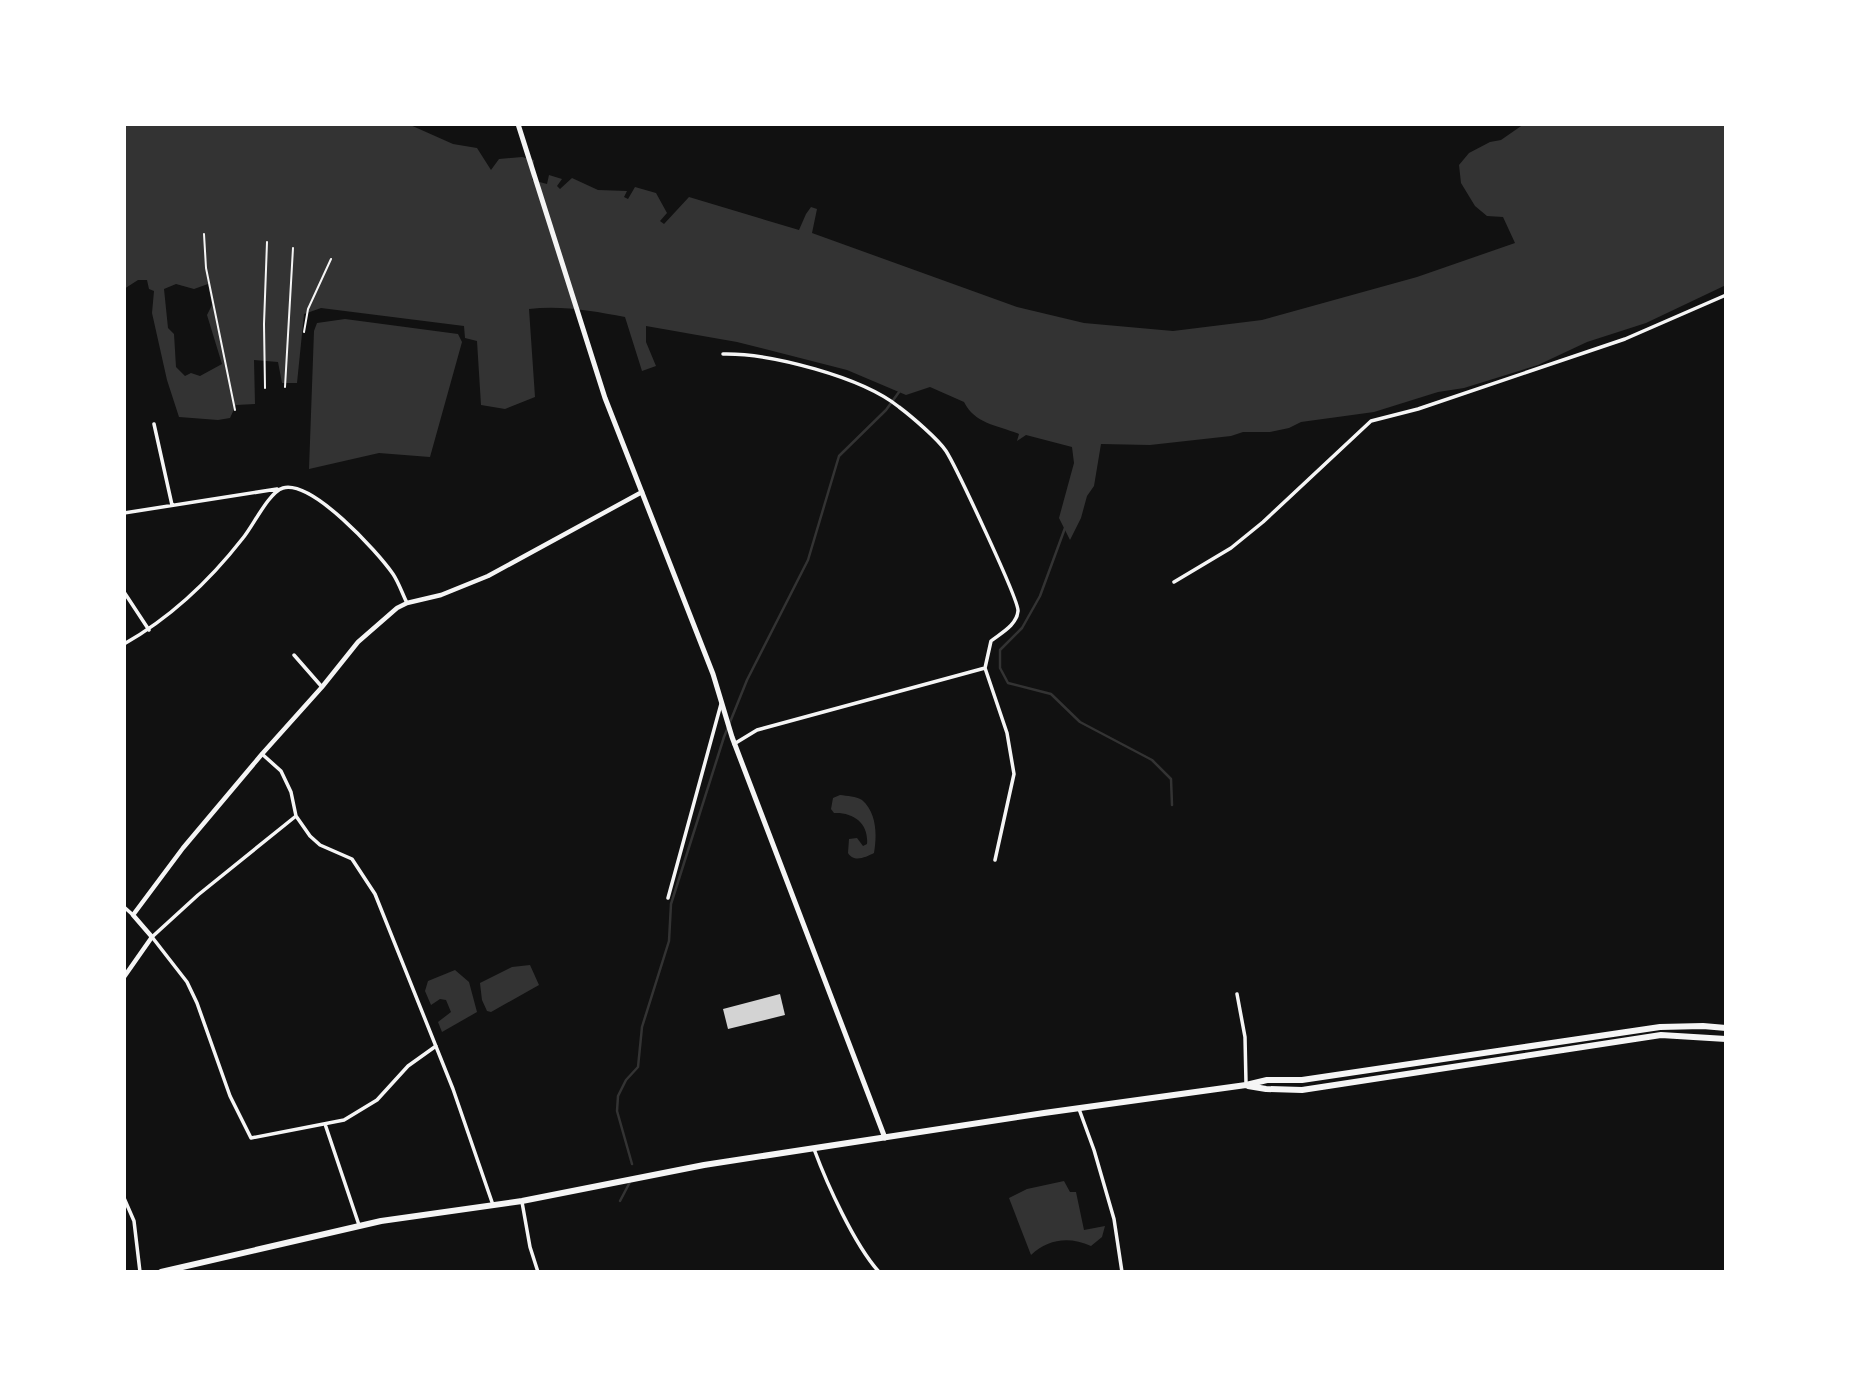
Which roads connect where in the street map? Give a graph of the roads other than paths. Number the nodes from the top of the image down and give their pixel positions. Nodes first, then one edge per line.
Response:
1 (519, 126) edge
2 (1726, 295) edge
3 (723, 354) dead end
4 (154, 424) dead end
5 (283, 488) junction
6 (642, 492) junction
7 (172, 505) junction
8 (124, 513) edge
9 (1174, 582) dead end
10 (124, 592) edge
11 (407, 603) junction
12 (149, 630) junction
13 (124, 644) edge
14 (294, 655) dead end
15 (985, 668) junction
16 (322, 687) junction
17 (721, 702) junction
18 (734, 744) junction
19 (262, 754) junction
20 (296, 816) junction
21 (995, 860) dead end
22 (668, 898) dead end
23 (124, 907) edge
24 (133, 915) junction
25 (152, 937) junction
26 (124, 977) edge
27 (1237, 994) dead end
28 (1726, 1028) edge
29 (1726, 1039) edge
30 (436, 1046) junction
31 (1246, 1086) junction
32 (1079, 1109) junction
33 (325, 1124) junction
34 (885, 1138) junction
35 (814, 1149) junction
36 (124, 1198) edge
37 (522, 1200) junction
38 (493, 1205) junction
39 (360, 1226) junction
40 (201, 1262) junction
41 (140, 1272) edge
42 (161, 1272) edge
43 (203, 1272) edge
44 (538, 1272) edge
45 (879, 1272) edge
46 (1122, 1272) edge

1 - 6 main road
2 - 9 street
3 - 15 street
4 - 7 street
5 - 7 street
5 - 11 street
5 - 12 street
6 - 11 street
6 - 17 main road
7 - 8 street
10 - 12 street
11 - 16 street
12 - 13 street
14 - 16 street
15 - 18 street
15 - 21 street
16 - 19 street
17 - 18 main road
17 - 22 street
18 - 34 main road
19 - 20 street
19 - 24 street
20 - 25 street
20 - 30 street
23 - 24 street
24 - 25 street
25 - 26 street
25 - 33 street
27 - 31 street
28 - 31 main road
29 - 31 main road
30 - 33 street
30 - 38 street
31 - 32 main road
32 - 34 main road
32 - 46 street
33 - 39 street
34 - 35 main road
35 - 37 main road
35 - 45 street
36 - 41 street
37 - 38 main road
37 - 44 street
38 - 39 main road
39 - 40 main road
40 - 42 main road
40 - 43 street

